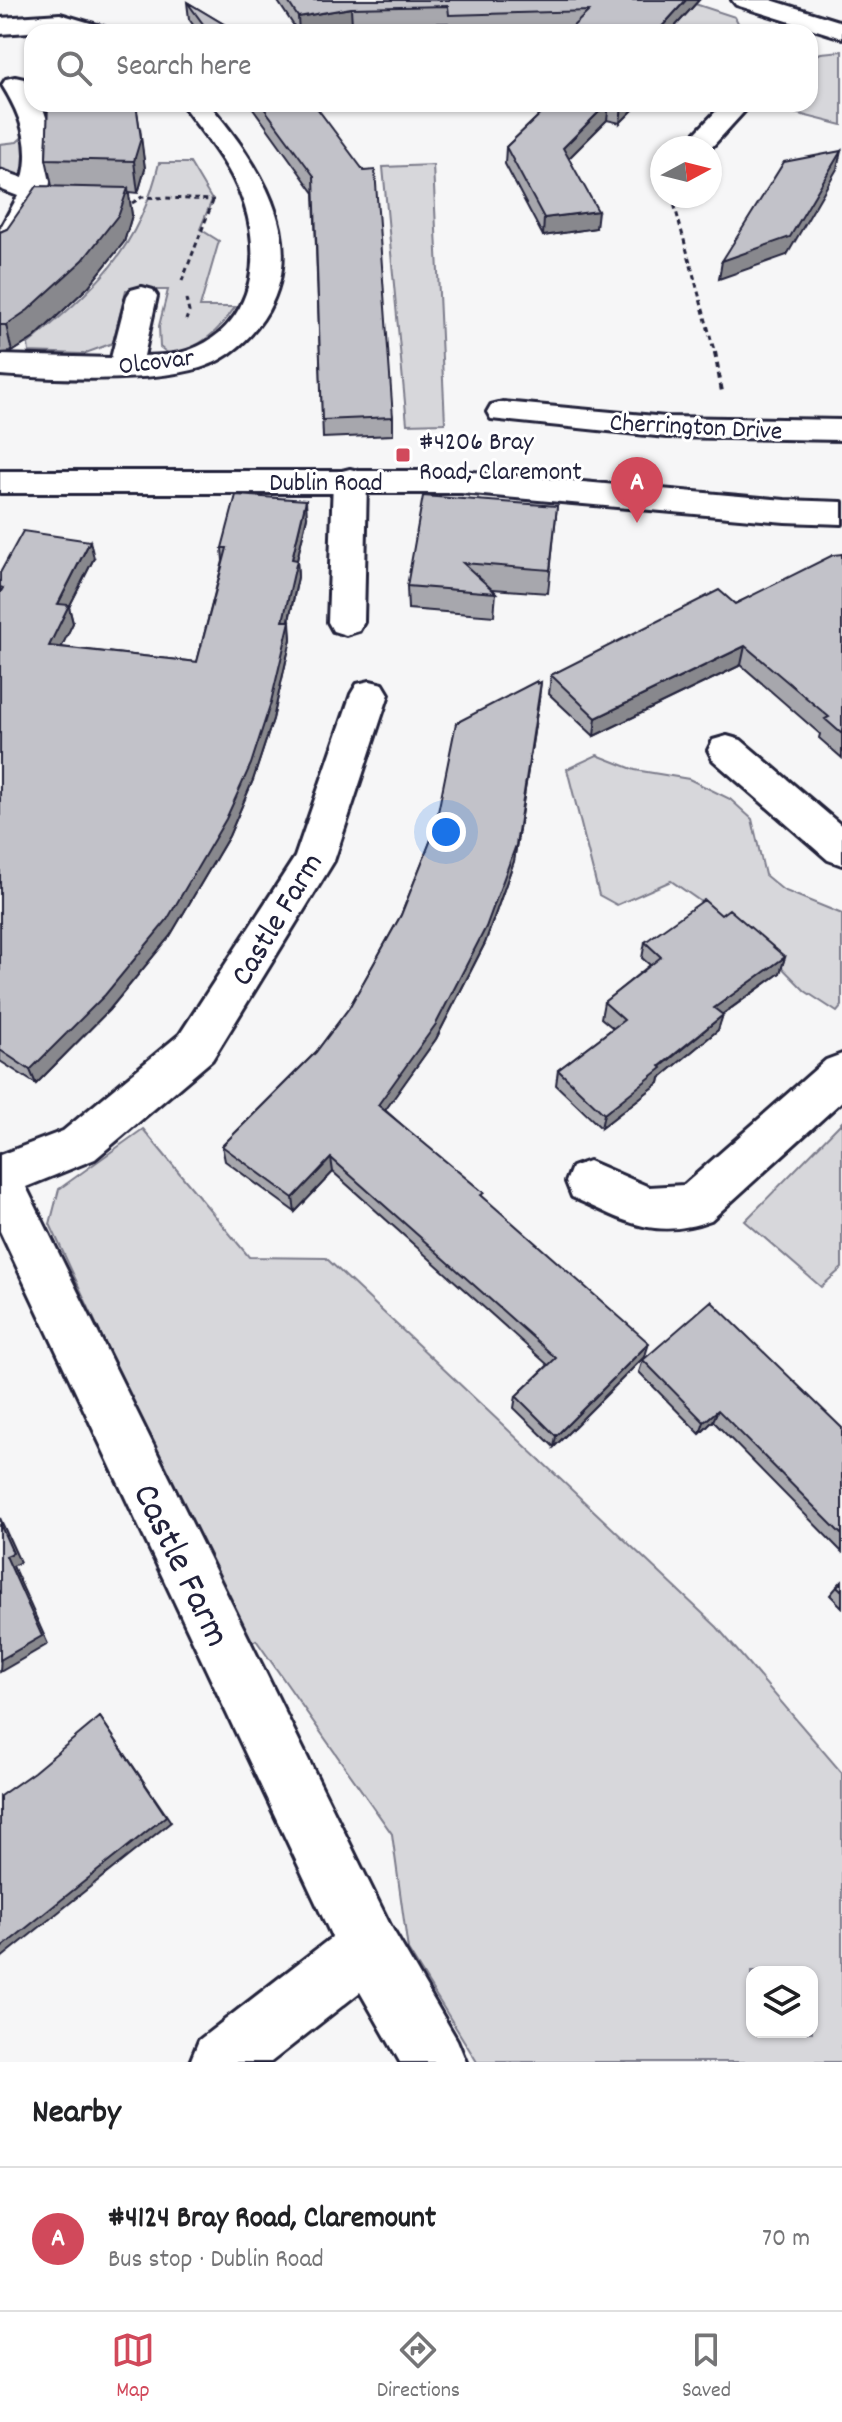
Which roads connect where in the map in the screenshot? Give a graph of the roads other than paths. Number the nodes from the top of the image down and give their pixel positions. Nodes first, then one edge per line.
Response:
1 (745, 0) edge
2 (805, 24) edge
3 (0, 26) edge
4 (24, 27) edge
5 (818, 28) edge
6 (842, 30) edge
7 (24, 61) edge
8 (8, 90) edge
9 (25, 112) edge
10 (202, 112) edge
11 (730, 112) edge
12 (707, 136) edge
13 (0, 179) edge
14 (34, 197) junction
15 (132, 203) edge
16 (0, 249) edge
17 (142, 296) dead end
18 (0, 365) edge
19 (125, 367) junction
20 (503, 412) dead end
21 (842, 430) edge
22 (350, 480) junction
23 (0, 482) edge
24 (842, 513) edge
25 (346, 622) dead end
26 (370, 694) dead end
27 (727, 750) dead end
28 (842, 849) edge
29 (842, 1073) edge
30 (0, 1178) edge
31 (589, 1182) dead end
32 (368, 1947) junction
33 (221, 2062) edge
34 (435, 2062) edge

1 - 2 street
3 - 4 street
5 - 6 street
7 - 8 street
9 - 14 street
10 - 19 street, Olcovar
11 - 12 street
13 - 14 street
14 - 15 street
14 - 16 street
17 - 19 street
18 - 19 street, Olcovar
20 - 21 street, Cherrington Drive
22 - 23 street, Dublin Road
22 - 24 street, Dublin Road
22 - 25 street
26 - 30 street, Castle Farm
27 - 28 street
29 - 31 street
30 - 32 street, Castle Farm
32 - 33 street
32 - 34 street, Castle Farm

